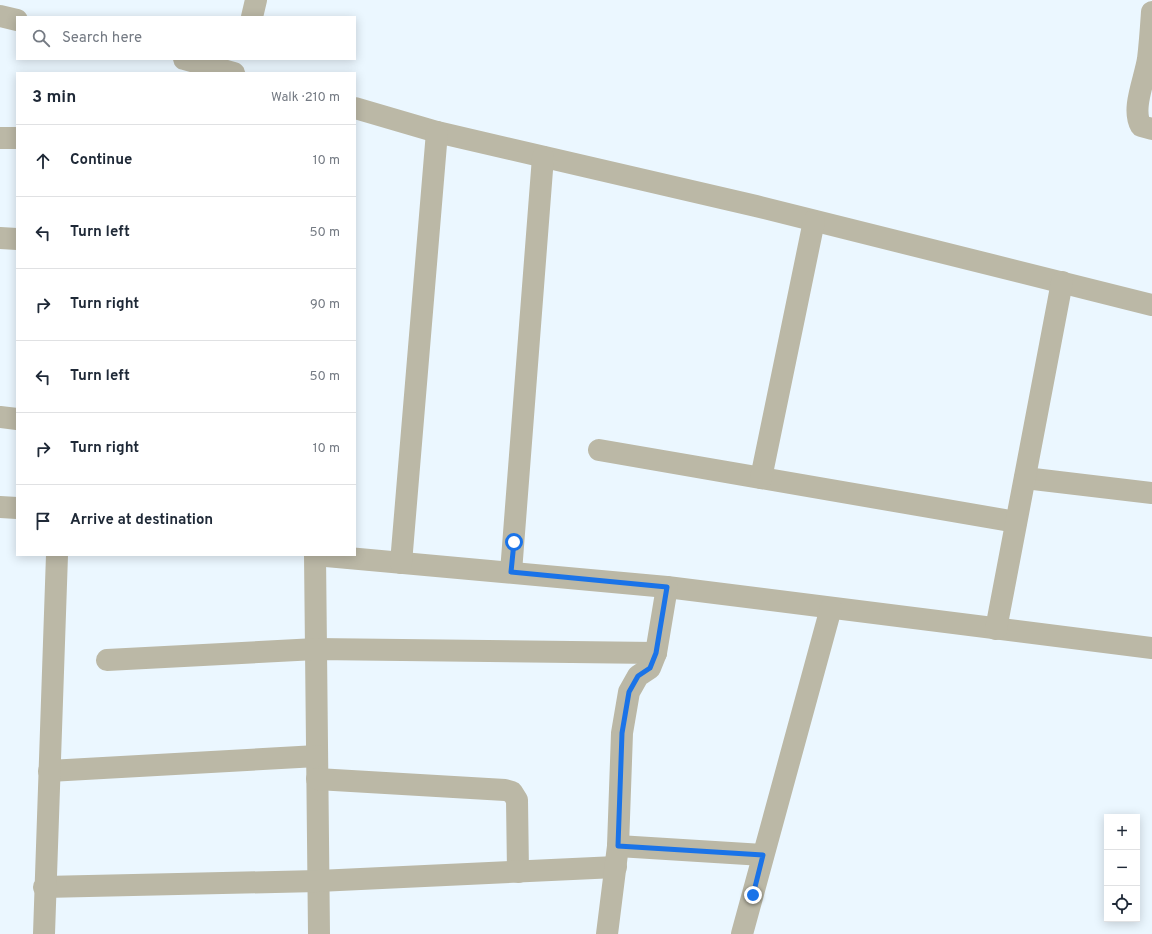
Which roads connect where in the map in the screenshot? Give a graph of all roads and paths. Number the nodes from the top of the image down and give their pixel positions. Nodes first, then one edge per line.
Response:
1 (256, 0) edge
2 (1152, 12) edge
3 (252, 16) edge
4 (188, 60) edge
5 (240, 60) edge
6 (1150, 60) edge
7 (230, 72) edge
8 (234, 72) edge
9 (356, 108) edge
10 (1152, 130) edge
11 (437, 132) junction
12 (0, 138) edge
13 (16, 138) edge
14 (542, 157) junction
15 (814, 221) junction
16 (0, 238) edge
17 (16, 238) edge
18 (1062, 282) junction
19 (1152, 305) edge
20 (0, 417) edge
21 (16, 419) edge
22 (599, 450) dead end
23 (761, 478) junction
24 (1024, 478) junction
25 (1152, 493) edge
26 (0, 507) edge
27 (16, 508) edge
28 (1016, 522) junction
29 (57, 556) edge
30 (315, 556) edge
31 (326, 556) edge
32 (401, 563) junction
33 (511, 572) junction
34 (667, 587) junction
35 (830, 608) junction
36 (996, 629) junction
37 (1152, 648) edge
38 (316, 650) junction
39 (656, 653) junction
40 (107, 660) dead end
41 (317, 756) junction
42 (49, 772) junction
43 (317, 779) junction
44 (763, 855) junction
45 (617, 857) junction
46 (518, 872) junction
47 (318, 881) junction
48 (44, 887) junction
49 (44, 934) edge
50 (319, 934) edge
51 (608, 934) edge
52 (742, 934) edge

1 - 3 street
2 - 6 street
4 - 7 street
5 - 8 street
6 - 10 street
9 - 11 street
11 - 14 street
11 - 32 street
12 - 13 street
14 - 15 street
14 - 33 street
15 - 18 street
15 - 23 street
16 - 17 street
18 - 19 street
18 - 24 street
20 - 21 street
22 - 23 street
23 - 28 street
24 - 25 street
24 - 28 street
26 - 27 street
28 - 36 street
29 - 42 street
30 - 38 street
31 - 32 street
32 - 33 street
33 - 34 street
34 - 35 street
34 - 39 street
35 - 36 street
35 - 44 street
36 - 37 street
38 - 39 street
38 - 40 street
38 - 41 street
39 - 45 street
41 - 42 street
41 - 43 street
42 - 48 street
43 - 46 street
43 - 47 street
44 - 45 street
44 - 52 street
45 - 46 street
45 - 51 street
46 - 47 street
47 - 48 street
47 - 50 street
48 - 49 street

